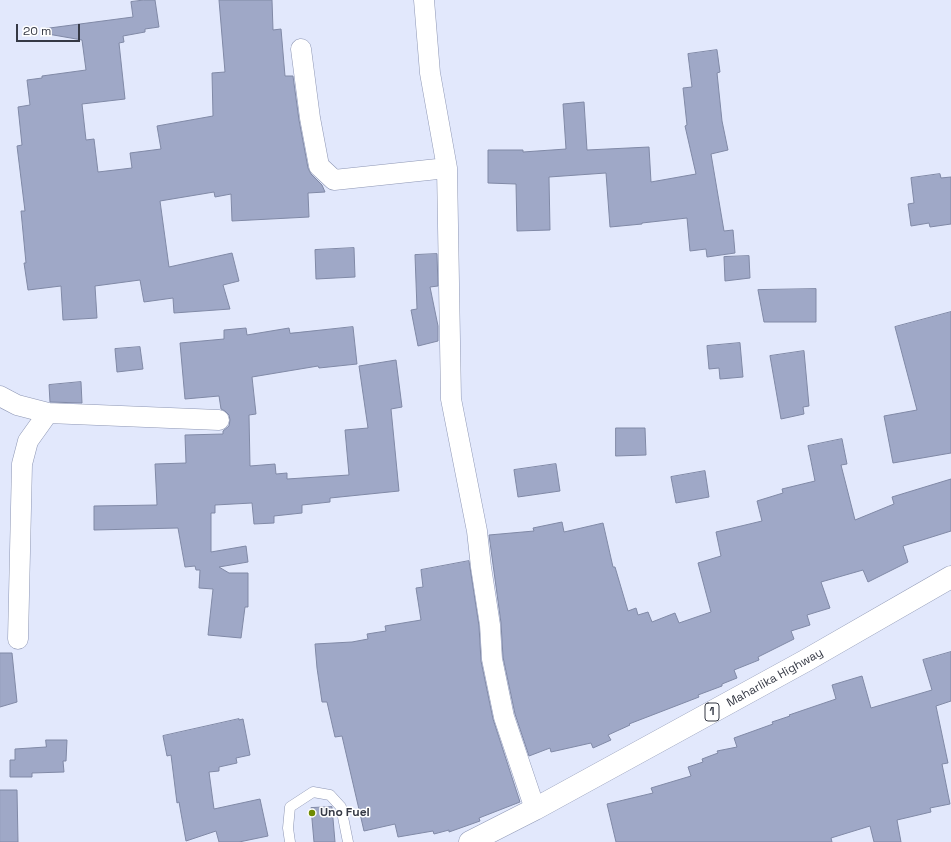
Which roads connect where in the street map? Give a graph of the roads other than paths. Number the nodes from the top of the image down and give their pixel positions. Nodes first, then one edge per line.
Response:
1 (424, 0) edge
2 (302, 49) dead end
3 (447, 168) junction
4 (0, 396) edge
5 (48, 413) junction
6 (219, 420) dead end
7 (951, 577) edge
8 (18, 638) dead end
9 (535, 809) junction
10 (290, 842) edge
11 (348, 842) edge
12 (470, 842) edge

1 - 3 street
2 - 3 street
3 - 9 street
4 - 5 street
5 - 6 street
5 - 8 street
7 - 9 highway, Maharlika Highway / 1
9 - 12 highway, Maharlika Highway / 1
10 - 11 lane

